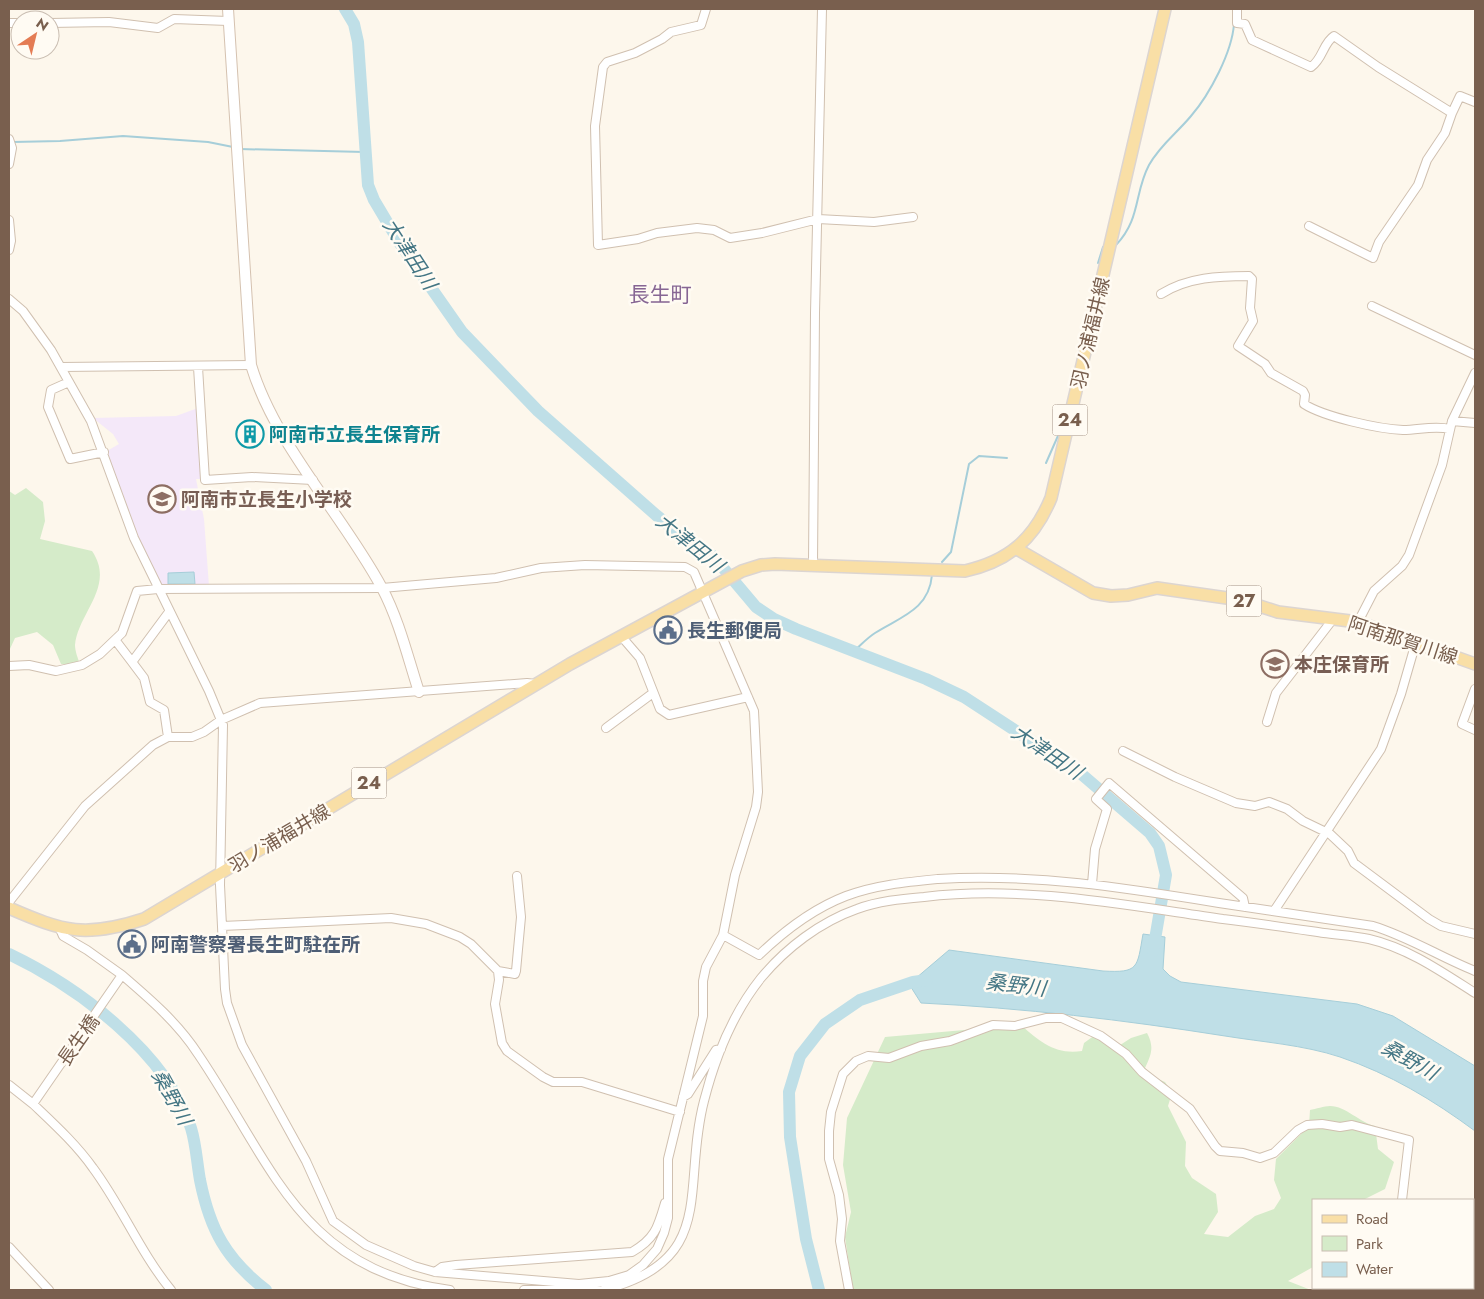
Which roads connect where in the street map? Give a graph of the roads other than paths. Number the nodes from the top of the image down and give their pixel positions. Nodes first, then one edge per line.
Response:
1 (228, 9) edge
2 (706, 9) edge
3 (822, 9) edge
4 (1165, 9) edge
5 (1237, 9) edge
6 (228, 21) junction
7 (60, 23) edge
8 (1475, 102) edge
9 (1452, 112) junction
10 (10, 142) edge
11 (9, 164) edge
12 (913, 217) dead end
13 (818, 219) junction
14 (9, 220) edge
15 (1309, 226) dead end
16 (9, 250) edge
17 (1161, 294) dead end
18 (9, 300) edge
19 (1372, 306) dead end
20 (1475, 355) edge
21 (251, 365) junction
22 (61, 367) junction
23 (198, 367) junction
24 (1475, 372) edge
25 (69, 382) junction
26 (1475, 422) edge
27 (1451, 425) junction
28 (104, 452) junction
29 (313, 480) junction
30 (1017, 549) junction
31 (813, 564) junction
32 (382, 588) junction
33 (158, 589) junction
34 (704, 592) junction
35 (169, 612) junction
36 (1331, 618) junction
37 (1358, 622) junction
38 (621, 636) junction
39 (116, 641) junction
40 (1416, 642) junction
41 (132, 662) junction
42 (1475, 664) edge
43 (9, 666) edge
44 (536, 684) junction
45 (1475, 688) edge
46 (419, 692) junction
47 (653, 694) junction
48 (748, 697) junction
49 (221, 720) junction
50 (1267, 722) dead end
51 (606, 728) dead end
52 (1475, 730) edge
53 (168, 737) junction
54 (1123, 751) dead end
55 (1326, 832) junction
56 (221, 873) junction
57 (517, 876) dead end
58 (1092, 884) junction
59 (9, 902) edge
60 (1245, 907) junction
61 (9, 908) edge
62 (1274, 911) junction
63 (222, 926) junction
64 (60, 929) junction
65 (1475, 934) edge
66 (723, 935) junction
67 (498, 971) junction
68 (1475, 971) edge
69 (120, 978) junction
70 (1475, 993) edge
71 (721, 1049) junction
72 (9, 1080) edge
73 (12, 1087) edge
74 (683, 1097) junction
75 (35, 1102) junction
76 (680, 1112) junction
77 (667, 1198) junction
78 (1402, 1199) edge
79 (9, 1247) edge
80 (435, 1272) junction
81 (161, 1279) junction
82 (579, 1288) edge
83 (48, 1290) edge
84 (164, 1290) edge
85 (171, 1290) edge
86 (450, 1290) edge
87 (524, 1290) edge
88 (598, 1290) edge
89 (603, 1290) edge
90 (849, 1290) edge

1 - 6 street
2 - 13 street
3 - 13 street
4 - 30 main road, 羽ノ浦福井線 / 24
5 - 9 street
6 - 7 street
6 - 21 street
8 - 9 street
9 - 15 street
10 - 11 street
12 - 13 street
13 - 31 street
14 - 16 street
17 - 27 street
18 - 22 street
19 - 20 street
21 - 23 street
21 - 29 street
22 - 23 street
22 - 25 street
23 - 29 street
24 - 27 street
25 - 28 street
25 - 28 street
26 - 27 street
27 - 37 street
28 - 33 street
29 - 32 street
30 - 31 main road, 羽ノ浦福井線 / 24
30 - 36 main road, 阿南那賀川線 / 27
31 - 34 main road, 羽ノ浦福井線 / 24
32 - 33 street
32 - 34 street
32 - 46 street
33 - 35 street
33 - 39 street
34 - 38 main road, 羽ノ浦福井線 / 24
34 - 48 street
35 - 41 street
35 - 49 street
36 - 37 main road, 阿南那賀川線 / 27
36 - 50 street
37 - 40 main road, 阿南那賀川線 / 27
38 - 44 main road, 羽ノ浦福井線 / 24
38 - 47 street
39 - 41 street
39 - 43 street
40 - 42 main road, 阿南那賀川線 / 27
40 - 55 street
41 - 53 street
44 - 46 street
44 - 56 main road, 羽ノ浦福井線 / 24
45 - 52 street
46 - 49 street
47 - 48 street
47 - 51 street
48 - 66 street
49 - 53 street
49 - 56 street
53 - 59 street
54 - 55 street
55 - 62 street
55 - 65 street
56 - 63 street
56 - 64 main road, 羽ノ浦福井線 / 24
57 - 67 street
58 - 60 street
58 - 60 street
58 - 66 street
60 - 62 street
61 - 64 main road, 羽ノ浦福井線 / 24
62 - 68 street
63 - 67 street
63 - 80 street
64 - 69 street
66 - 74 street
67 - 76 street
69 - 75 street, 長生橋
69 - 86 street
70 - 71 street
71 - 74 street
71 - 89 street
72 - 73 street
73 - 75 street
74 - 76 street
75 - 81 street
76 - 77 street
77 - 80 street
77 - 82 street
78 - 90 street
79 - 83 street
80 - 82 street
81 - 84 street
81 - 85 street
82 - 87 street
82 - 88 street

